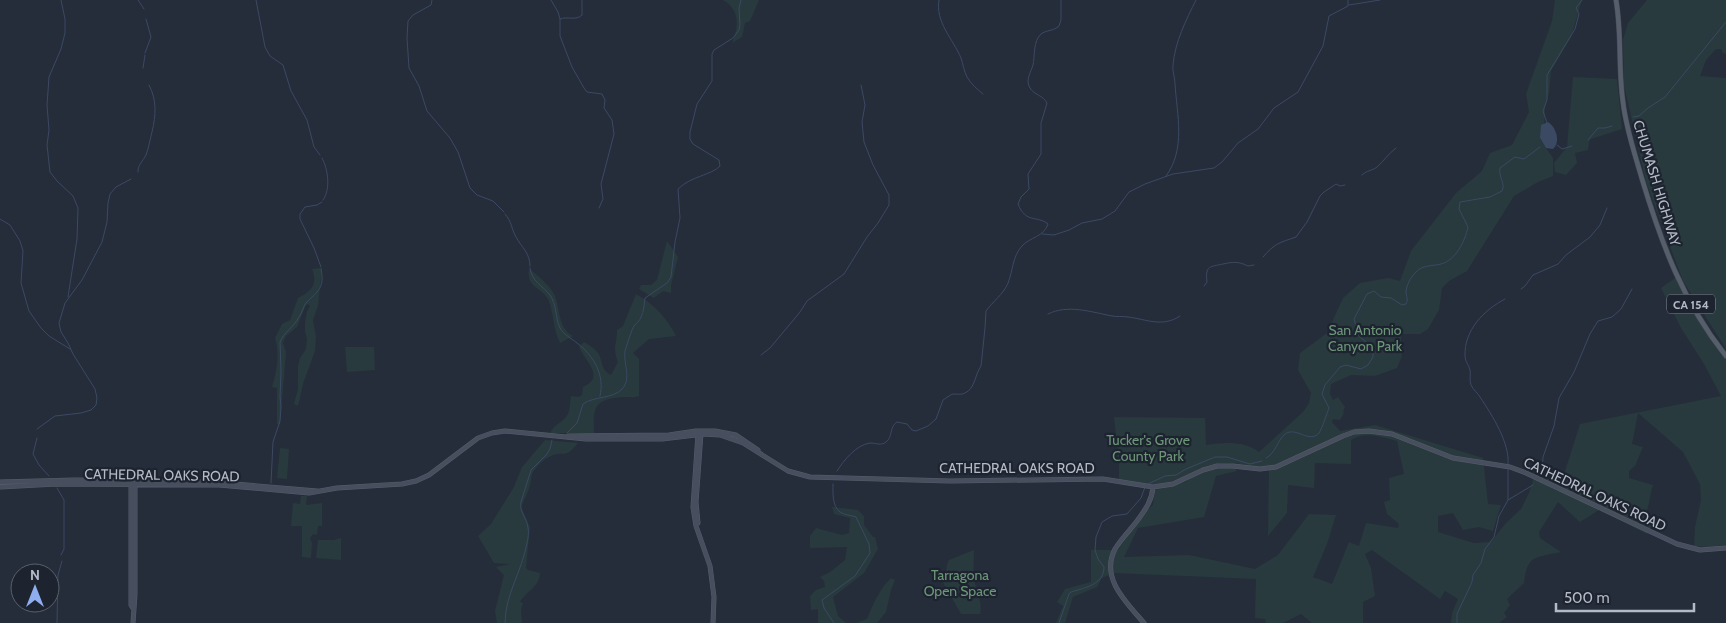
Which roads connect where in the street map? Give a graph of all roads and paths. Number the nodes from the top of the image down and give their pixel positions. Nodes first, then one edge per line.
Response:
1 (1616, 1) edge
2 (1726, 356) edge
3 (700, 433) junction
4 (0, 482) edge
5 (133, 483) junction
6 (0, 486) edge
7 (1151, 487) junction
8 (1726, 548) edge
9 (133, 623) edge
10 (714, 623) edge
11 (1144, 623) edge

1 - 2 main road, CHUMASH HIGHWAY / CA 154
3 - 5 main road, CATHEDRAL OAKS ROAD
3 - 7 main road, CATHEDRAL OAKS ROAD
3 - 10 main road
4 - 5 main road, CATHEDRAL OAKS ROAD
5 - 6 main road, CATHEDRAL OAKS ROAD
5 - 9 main road
7 - 8 main road, CATHEDRAL OAKS ROAD
7 - 11 main road

